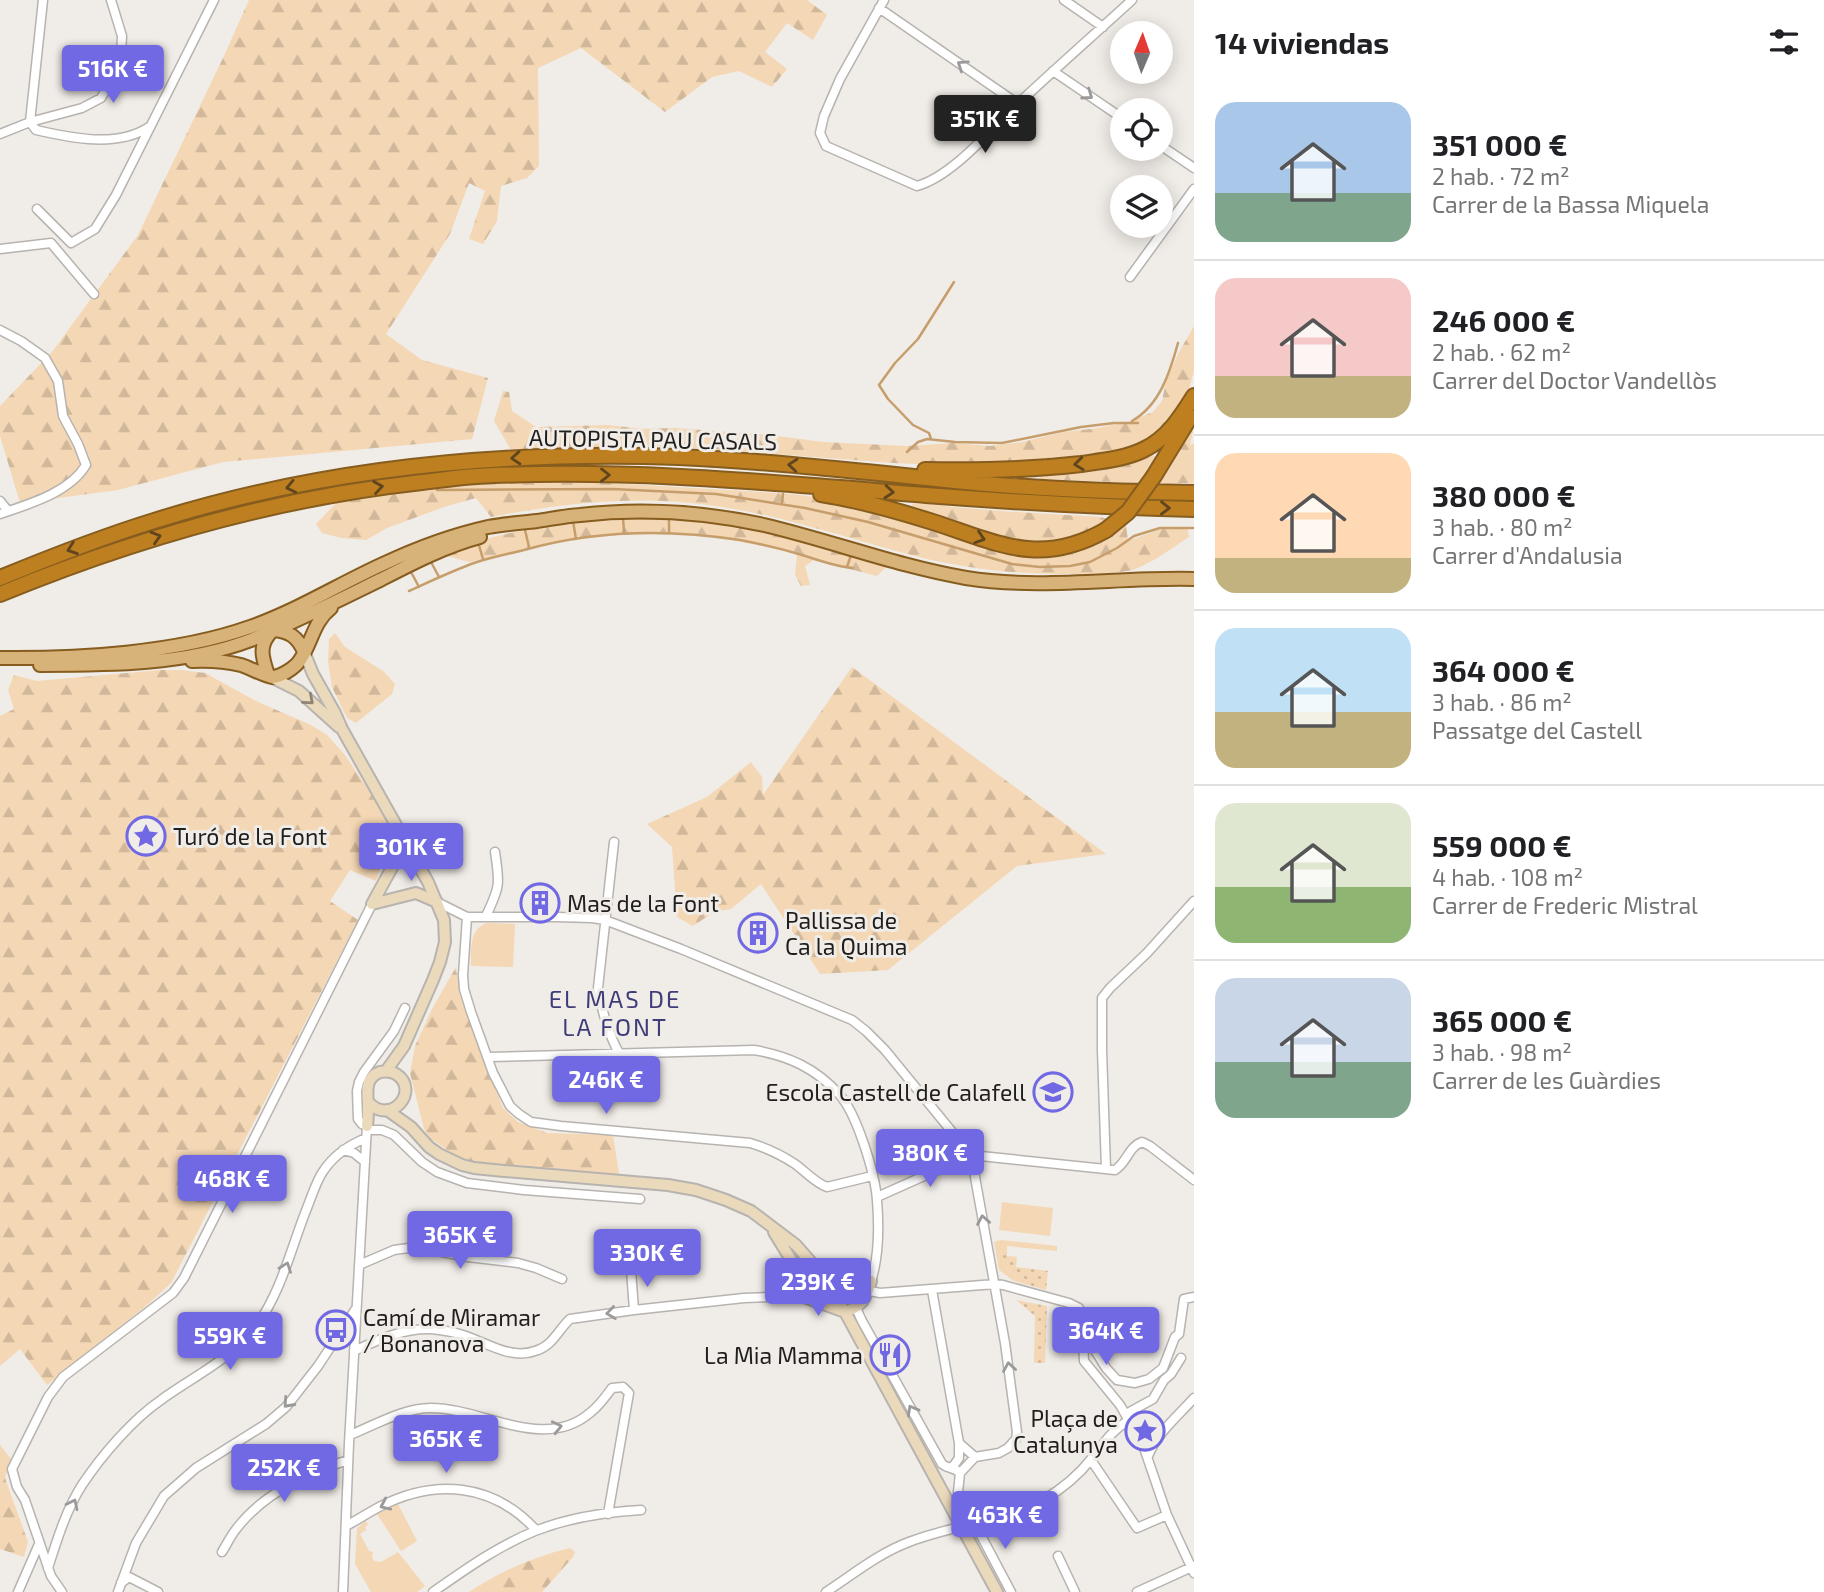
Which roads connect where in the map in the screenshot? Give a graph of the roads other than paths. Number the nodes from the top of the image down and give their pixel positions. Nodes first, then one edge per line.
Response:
1 (43, 0) edge
2 (111, 0) edge
3 (214, 0) edge
4 (884, 0) edge
5 (1064, 0) edge
6 (1132, 0) edge
7 (879, 8) junction
8 (1103, 27) junction
9 (1054, 71) junction
10 (1018, 104) junction
11 (1110, 110) edge
12 (30, 122) junction
13 (152, 125) junction
14 (0, 134) edge
15 (1173, 154) edge
16 (1194, 168) edge
17 (1194, 189) edge
18 (37, 209) dead end
19 (0, 249) edge
20 (1130, 277) dead end
21 (94, 294) dead end
22 (0, 330) edge
23 (1194, 396) edge
24 (1194, 410) edge
25 (860, 471) junction
26 (772, 482) junction
27 (1194, 493) edge
28 (0, 501) edge
29 (1194, 509) edge
30 (4, 513) edge
31 (541, 520) junction
32 (0, 578) edge
33 (353, 579) junction
34 (1194, 579) edge
35 (0, 594) edge
36 (348, 596) junction
37 (273, 630) junction
38 (178, 645) junction
39 (304, 652) junction
40 (0, 658) edge
41 (0, 663) edge
42 (29, 665) junction
43 (269, 676) junction
44 (342, 729) junction
45 (406, 842) junction
46 (614, 842) dead end
47 (495, 852) dead end
48 (1194, 901) edge
49 (437, 902) junction
50 (372, 904) junction
51 (486, 916) junction
52 (467, 917) junction
53 (604, 920) junction
54 (405, 1009) dead end
55 (404, 1046) junction
56 (619, 1053) junction
57 (488, 1057) junction
58 (386, 1071) junction
59 (399, 1077) junction
60 (368, 1102) junction
61 (401, 1103) junction
62 (384, 1110) junction
63 (411, 1127) junction
64 (367, 1131) junction
65 (343, 1150) junction
66 (971, 1155) junction
67 (365, 1162) junction
68 (1107, 1169) junction
69 (872, 1176) junction
70 (1194, 1180) edge
71 (877, 1197) junction
72 (640, 1199) dead end
73 (769, 1224) junction
74 (359, 1265) junction
75 (631, 1270) dead end
76 (562, 1279) dead end
77 (995, 1284) junction
78 (867, 1287) junction
79 (932, 1290) junction
80 (833, 1292) junction
81 (801, 1296) junction
82 (1190, 1297) edge
83 (356, 1308) junction
84 (634, 1310) junction
85 (851, 1310) junction
86 (1082, 1334) junction
87 (354, 1351) junction
88 (1181, 1358) dead end
89 (1163, 1368) junction
90 (1171, 1374) junction
91 (1194, 1398) edge
92 (1184, 1408) junction
93 (1194, 1413) edge
94 (1128, 1417) junction
95 (350, 1435) junction
96 (959, 1443) junction
97 (1147, 1456) junction
98 (975, 1457) junction
99 (348, 1460) junction
100 (1091, 1460) junction
101 (953, 1470) junction
102 (934, 1476) junction
103 (641, 1510) dead end
104 (608, 1514) junction
105 (1167, 1515) junction
106 (974, 1524) junction
107 (346, 1526) junction
108 (961, 1527) junction
109 (536, 1530) junction
110 (39, 1544) junction
111 (222, 1552) dead end
112 (1058, 1556) dead end
113 (48, 1568) junction
114 (1193, 1569) edge
115 (125, 1576) junction
116 (18, 1592) edge
117 (62, 1592) edge
118 (118, 1592) edge
119 (158, 1592) edge
120 (343, 1592) edge
121 (433, 1592) edge
122 (826, 1592) edge
123 (997, 1592) edge
124 (1011, 1592) edge
125 (1076, 1592) edge
126 (1137, 1592) edge

1 - 12 street
2 - 12 street
3 - 13 street
4 - 7 street
5 - 8 street
6 - 8 street
10 -> 7 street
7 - 10 street
8 - 9 street
9 - 10 street
9 -> 11 street
12 - 13 street
12 - 14 street
13 - 18 street
15 - 16 street
17 - 20 street
19 - 21 street
22 - 30 street
23 -> 25 highway
26 -> 24 highway, bridge
25 - 27 highway, AUTOPISTA PAU CASALS
25 -> 32 highway, AUTOPISTA PAU CASALS
26 -> 29 highway, AUTOPISTA PAU CASALS
35 -> 26 highway, AUTOPISTA PAU CASALS
28 - 30 street
31 - 33 main road
31 - 34 main road
31 - 36 main road
33 - 37 main road
33 - 38 main road
36 - 37 main road
36 - 39 main road
37 - 38 main road
37 - 39 main road
37 - 42 main road
37 - 43 main road
38 - 40 main road
39 - 43 main road
39 - 44 street
41 - 42 main road
42 - 43 main road
43 -> 44 street
44 - 45 street
45 - 49 street
45 - 50 street
46 - 53 street
47 - 51 street
48 - 68 street
49 - 50 street
49 - 52 street
49 - 55 street
50 - 110 street
51 - 52 street
51 - 53 street
52 - 57 street
53 - 56 street
53 - 66 street
54 - 64 street
55 - 58 street
55 - 59 street
56 - 57 street
56 - 69 street
57 - 69 street
58 - 59 street
58 - 60 street
59 - 61 street
60 - 62 street
60 - 64 street
61 - 62 street
61 - 63 street
62 - 63 street
62 - 64 street
63 - 73 street
64 - 65 street
64 - 67 street
64 - 72 street
65 - 67 street
113 -> 65 street
66 - 68 street
66 - 71 street
77 -> 66 street
67 - 74 street
68 - 70 street
69 - 71 street
71 - 78 street
73 - 80 street
73 - 81 street
74 - 76 street
74 - 83 street
75 - 84 street
77 - 79 street
77 - 86 street
98 -> 77 street
78 - 79 street
78 - 80 street
78 - 85 street
79 - 96 street
80 - 81 street
80 - 85 street
81 - 84 street
81 - 85 street
82 - 89 street
83 - 87 street
83 -> 115 street
84 -> 87 street
101 -> 85 street
85 - 102 street
86 - 89 street
86 - 94 street
87 - 95 street
88 - 90 street
89 - 90 street
90 - 94 street
91 - 92 street
92 - 93 street
92 - 97 street
94 - 97 street
94 - 100 street
95 - 99 street
95 -> 104 street
96 - 98 street
96 - 101 street
97 - 105 street
98 - 101 street
99 - 107 street
99 - 111 street
100 - 105 street
100 - 106 street
101 - 102 street
101 - 106 street
102 - 108 street
103 - 104 street
104 - 109 street
105 - 114 street
106 - 108 street
106 - 124 street
109 -> 107 street
107 - 120 street
108 - 122 street
108 - 123 street
109 - 121 street
110 - 113 street
110 - 116 street
112 - 125 street
113 - 117 street
114 - 126 street
115 - 118 street
115 - 119 street

